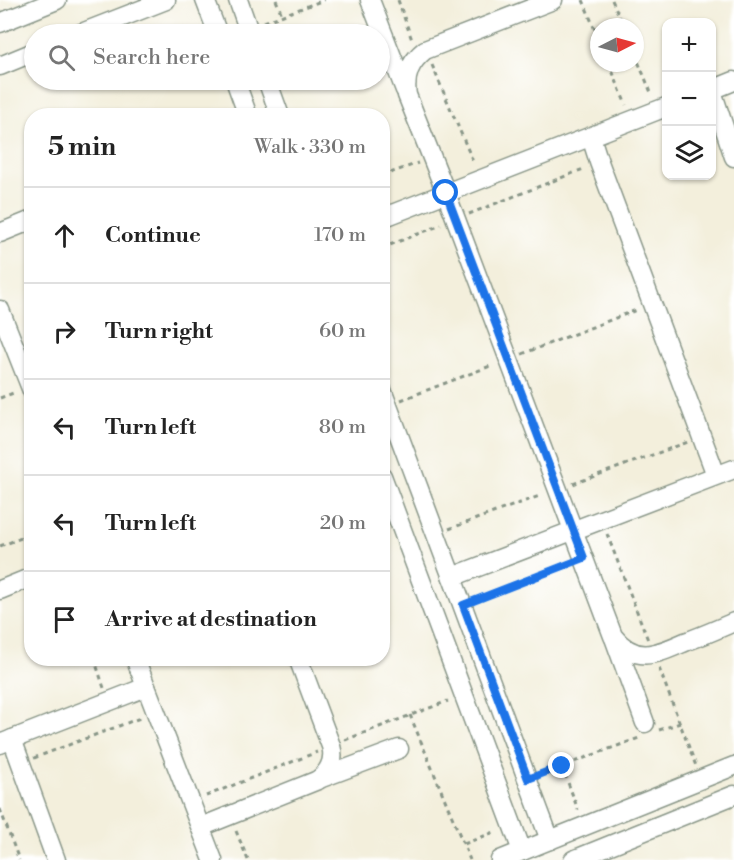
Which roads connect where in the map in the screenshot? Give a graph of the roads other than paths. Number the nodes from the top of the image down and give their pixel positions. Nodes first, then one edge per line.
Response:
1 (57, 0) edge
2 (166, 0) edge
3 (205, 0) edge
4 (237, 0) edge
5 (370, 0) edge
6 (553, 0) edge
7 (0, 23) edge
8 (105, 24) edge
9 (214, 24) edge
10 (246, 24) edge
11 (379, 24) edge
12 (390, 51) edge
13 (24, 56) edge
14 (0, 66) edge
15 (734, 81) edge
16 (716, 88) edge
17 (239, 90) edge
18 (271, 90) edge
19 (407, 95) junction
20 (716, 105) edge
21 (245, 108) edge
22 (277, 108) edge
23 (662, 109) edge
24 (591, 137) junction
25 (734, 157) edge
26 (446, 193) junction
27 (390, 215) edge
28 (24, 223) edge
29 (0, 233) edge
30 (0, 310) edge
31 (24, 371) edge
32 (390, 411) edge
33 (734, 469) edge
34 (716, 476) junction
35 (390, 497) edge
36 (573, 530) junction
37 (452, 577) junction
38 (24, 580) edge
39 (0, 590) edge
40 (734, 622) edge
41 (613, 636) junction
42 (138, 666) edge
43 (301, 666) edge
44 (146, 687) junction
45 (645, 723) dead end
46 (6, 742) edge
47 (399, 749) dead end
48 (734, 766) edge
49 (318, 780) junction
50 (734, 795) edge
51 (201, 827) junction
52 (550, 840) junction
53 (522, 851) junction
54 (56, 860) edge
55 (213, 860) edge
56 (500, 860) edge
57 (573, 860) edge

1 - 7 street
2 - 8 street
3 - 9 street
4 - 10 street
5 - 11 street
6 - 19 street
12 - 19 street
13 - 14 street
15 - 16 street
17 - 21 street
18 - 22 street
19 - 26 street
20 - 25 street
23 - 24 street
24 - 26 street
24 - 34 street
26 - 27 street
26 - 36 street
28 - 29 street
30 - 31 street
32 - 37 street
33 - 34 street
34 - 36 street
35 - 53 street
36 - 37 street
36 - 41 street
37 - 52 street
38 - 39 street
40 - 41 street
41 - 45 street
42 - 44 street
43 - 49 street
44 - 46 street
44 - 51 street
46 - 54 street
47 - 49 street
48 - 52 street
49 - 51 street
50 - 57 street
51 - 55 street
52 - 53 street
53 - 56 street

